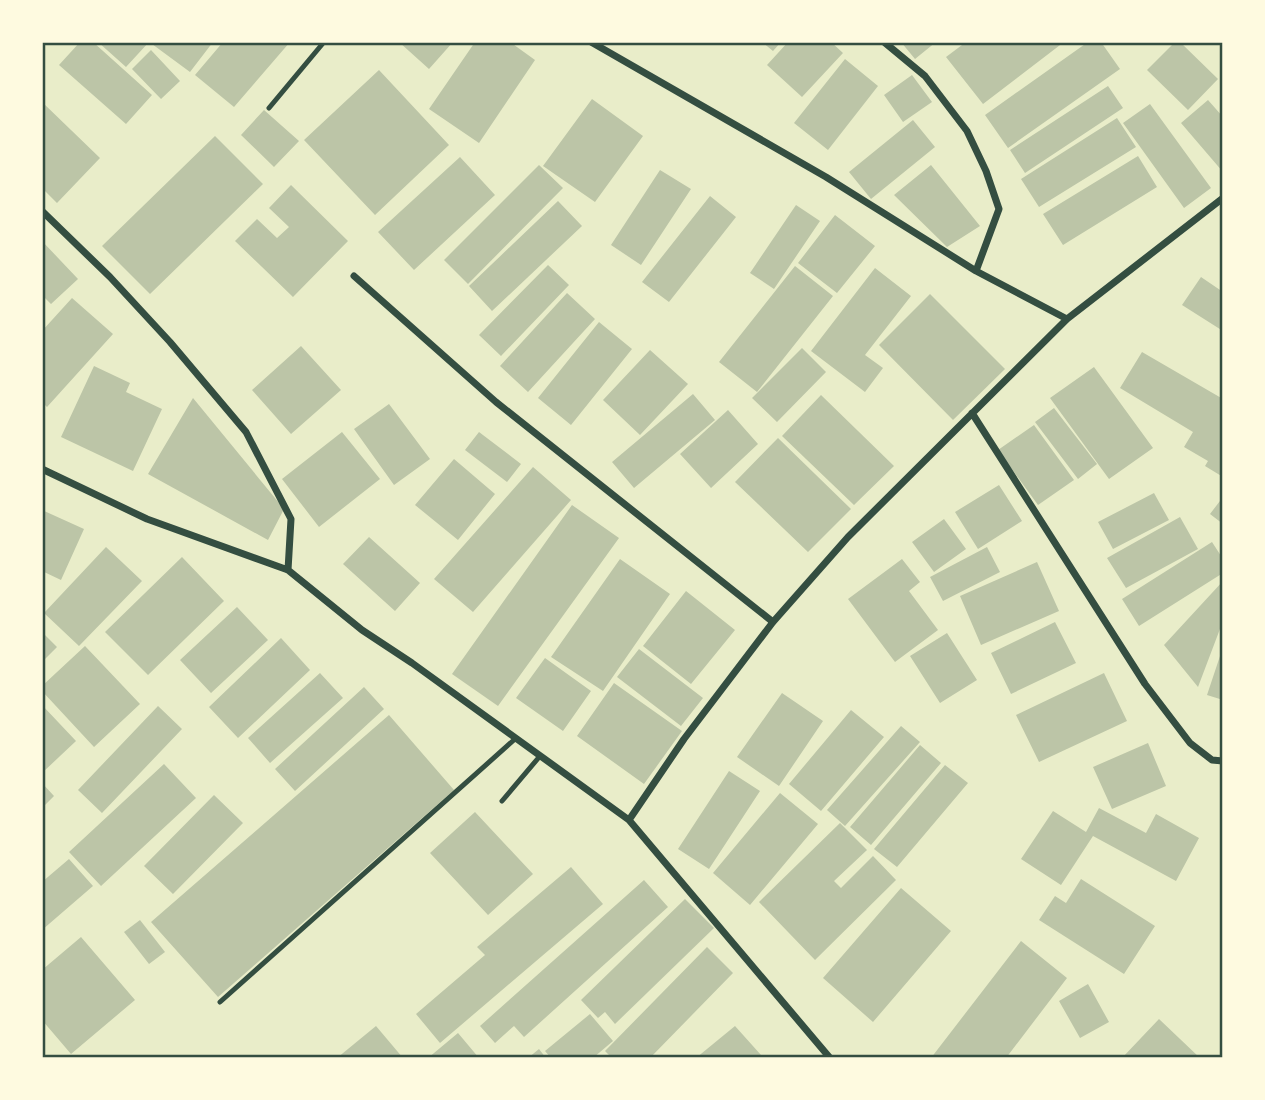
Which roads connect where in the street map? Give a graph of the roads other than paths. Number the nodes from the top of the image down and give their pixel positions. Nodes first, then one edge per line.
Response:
1 (324, 42) edge
2 (590, 42) edge
3 (884, 42) edge
4 (269, 108) dead end
5 (1223, 198) edge
6 (42, 211) edge
7 (976, 271) junction
8 (355, 276) dead end
9 (1067, 319) junction
10 (972, 413) junction
11 (42, 469) edge
12 (288, 570) junction
13 (773, 622) junction
14 (515, 738) junction
15 (540, 756) junction
16 (1223, 761) edge
17 (502, 801) dead end
18 (629, 820) junction
19 (220, 1002) dead end
20 (830, 1058) edge

1 - 4 lane
2 - 7 street
3 - 7 street
5 - 9 street
6 - 12 street
7 - 9 street
8 - 13 street
9 - 10 street
10 - 13 street
10 - 16 street
11 - 12 street
12 - 14 street
13 - 18 street
14 - 15 street
14 - 19 lane
15 - 17 lane
15 - 18 street
18 - 20 street

